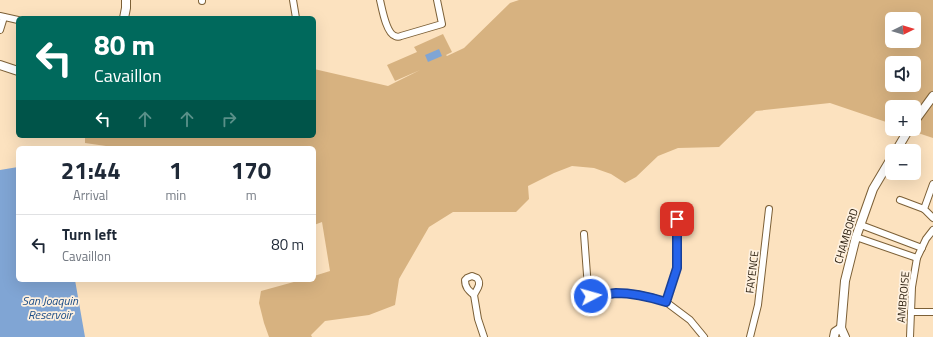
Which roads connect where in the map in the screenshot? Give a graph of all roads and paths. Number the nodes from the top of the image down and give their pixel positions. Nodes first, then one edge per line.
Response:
1 (126, 0) edge
2 (293, 0) edge
3 (380, 0) edge
4 (437, 0) edge
5 (2, 16) edge
6 (124, 16) edge
7 (296, 16) edge
8 (16, 20) edge
9 (0, 30) edge
10 (0, 65) edge
11 (16, 70) edge
12 (933, 96) edge
13 (921, 112) edge
14 (885, 169) edge
15 (933, 184) edge
16 (900, 200) dead end
17 (769, 209) dead end
18 (924, 209) junction
19 (933, 218) edge
20 (677, 219) dead end
21 (861, 224) junction
22 (933, 230) edge
23 (584, 234) dead end
24 (856, 237) junction
25 (922, 248) junction
26 (917, 258) junction
27 (474, 294) dead end
28 (666, 302) junction
29 (911, 312) junction
30 (933, 312) edge
31 (835, 334) edge
32 (484, 337) edge
33 (704, 337) edge
34 (750, 337) edge
35 (845, 337) edge
36 (910, 337) edge

1 - 6 street
2 - 7 street
3 - 4 street
5 - 8 street
5 - 9 street
10 - 11 street
12 - 13 street
14 - 21 street, CHAMBORD
15 - 18 street
16 - 18 street
17 - 34 street, FAYENCE
18 - 19 street
20 - 28 street
21 - 24 street, CHAMBORD
21 - 25 street
22 - 25 street, AMBROISE
23 - 28 street
24 - 26 street, AMBROISE
24 - 31 street, CHAMBORD
25 - 26 street, AMBROISE
26 - 29 street, AMBROISE
27 - 32 street
28 - 33 street
29 - 30 street
29 - 36 street, AMBROISE
31 - 35 street, CHAMBORD

